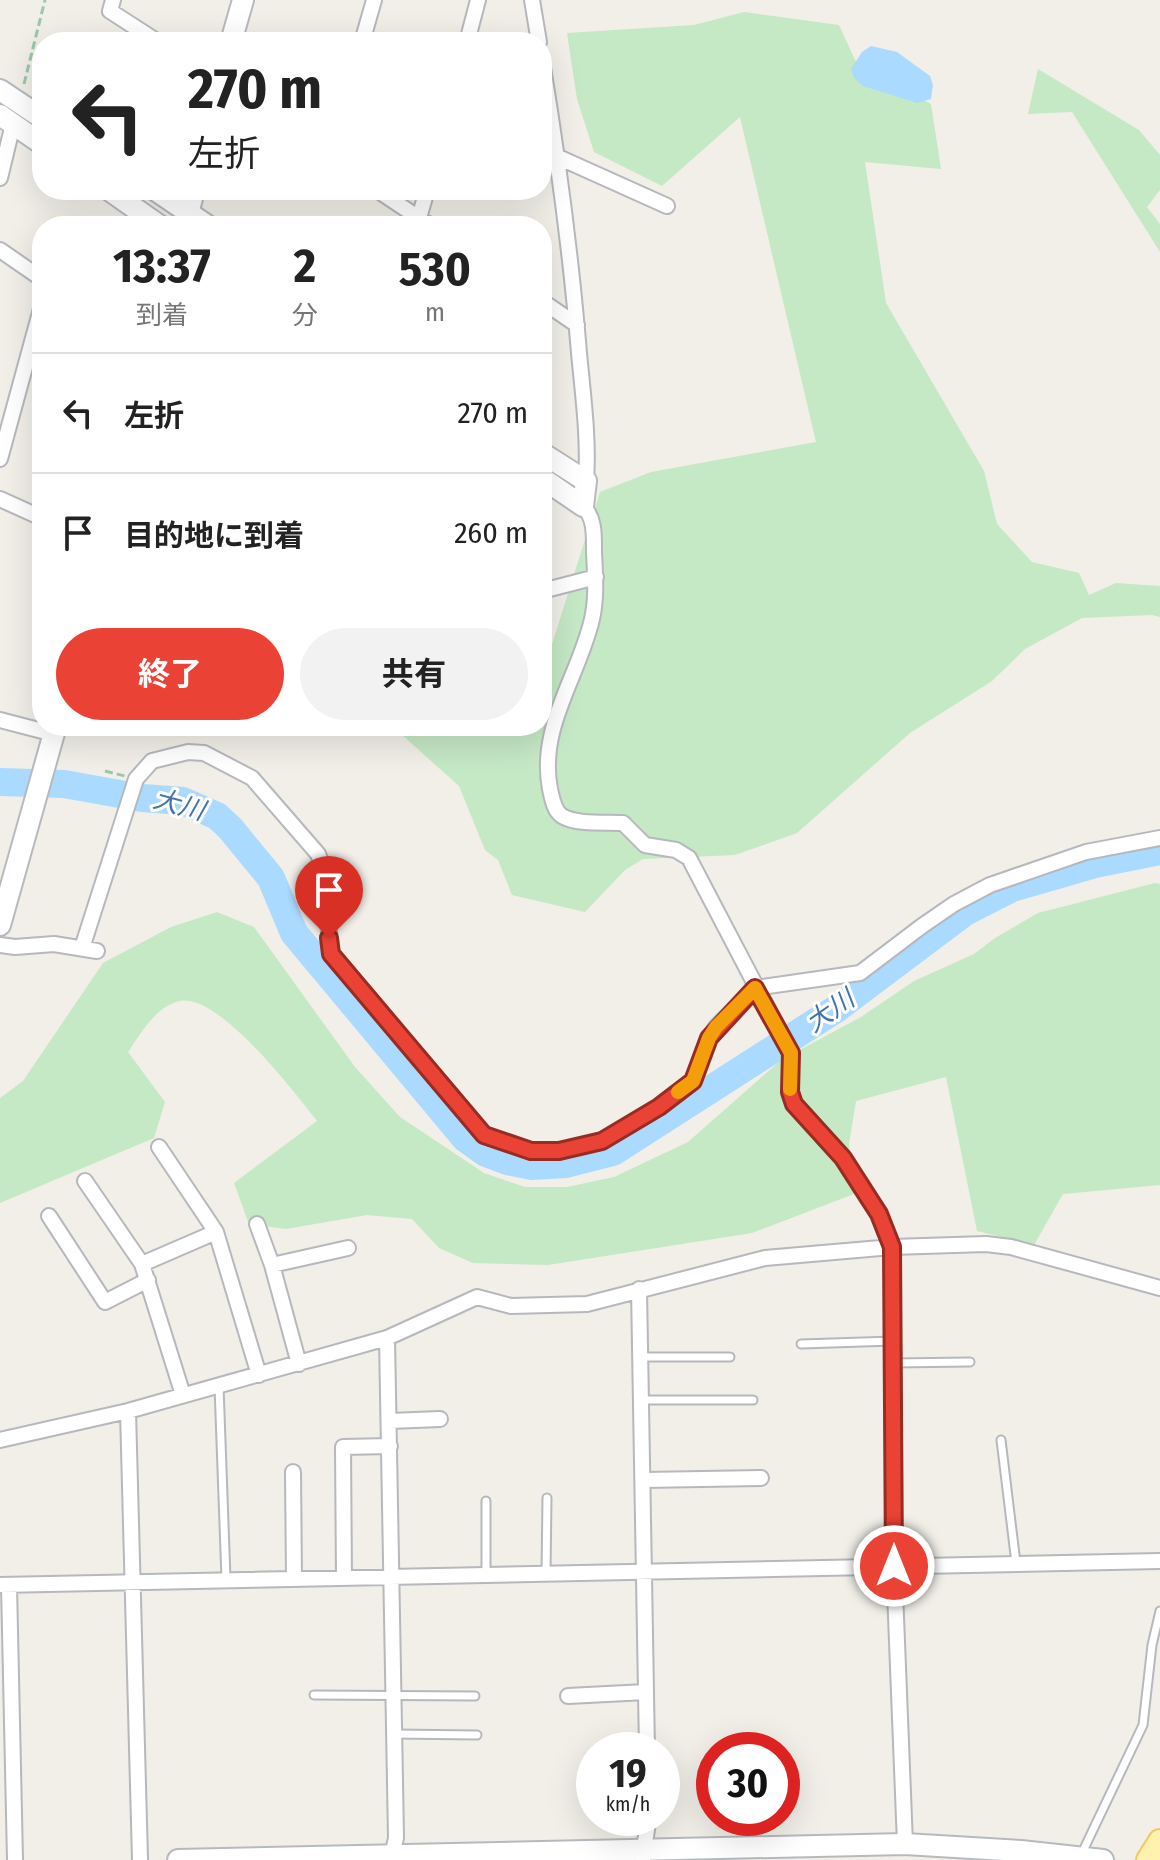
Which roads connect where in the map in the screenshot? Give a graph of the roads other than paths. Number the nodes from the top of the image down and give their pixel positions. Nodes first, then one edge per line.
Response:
1 (113, 0) edge
2 (243, 0) edge
3 (374, 0) edge
4 (478, 0) edge
5 (532, 0) edge
6 (143, 32) edge
7 (234, 32) edge
8 (365, 32) edge
9 (470, 32) edge
10 (537, 32) edge
11 (0, 90) edge
12 (32, 111) edge
13 (7, 120) edge
14 (552, 121) edge
15 (32, 137) edge
16 (558, 157) junction
17 (0, 178) edge
18 (123, 200) edge
19 (166, 200) edge
20 (392, 200) edge
21 (667, 206) dead end
22 (146, 216) edge
23 (184, 216) edge
24 (416, 216) edge
25 (0, 250) edge
26 (32, 272) edge
27 (552, 308) edge
28 (577, 325) junction
29 (32, 341) edge
30 (0, 455) edge
31 (552, 459) edge
32 (586, 481) junction
33 (552, 485) edge
34 (0, 499) edge
35 (583, 506) junction
36 (32, 513) edge
37 (596, 577) junction
38 (552, 588) edge
39 (0, 720) edge
40 (32, 726) edge
41 (552, 727) edge
42 (53, 736) edge
43 (551, 736) edge
44 (1160, 838) edge
45 (0, 925) edge
46 (0, 945) edge
47 (82, 948) junction
48 (97, 951) dead end
49 (755, 988) junction
50 (159, 1147) dead end
51 (85, 1181) dead end
52 (49, 1216) dead end
53 (257, 1224) dead end
54 (216, 1232) junction
55 (892, 1247) junction
56 (348, 1248) dead end
57 (142, 1264) junction
58 (272, 1265) junction
59 (148, 1280) junction
60 (1160, 1288) edge
61 (639, 1289) junction
62 (387, 1338) junction
63 (893, 1341) junction
64 (801, 1344) dead end
65 (641, 1357) junction
66 (730, 1357) dead end
67 (970, 1362) dead end
68 (893, 1363) junction
69 (299, 1364) junction
70 (259, 1375) junction
71 (219, 1386) junction
72 (183, 1395) junction
73 (643, 1400) junction
74 (753, 1400) dead end
75 (128, 1411) junction
76 (440, 1419) dead end
77 (390, 1421) junction
78 (0, 1440) edge
79 (1001, 1440) dead end
80 (390, 1446) junction
81 (293, 1472) dead end
82 (761, 1478) dead end
83 (644, 1480) junction
84 (547, 1498) dead end
85 (486, 1501) dead end
86 (1160, 1561) edge
87 (1016, 1563) junction
88 (894, 1566) junction
89 (643, 1571) junction
90 (546, 1573) junction
91 (486, 1575) junction
92 (390, 1577) junction
93 (344, 1578) junction
94 (294, 1579) junction
95 (226, 1580) junction
96 (131, 1583) junction
97 (4, 1585) edge
98 (1160, 1611) edge
99 (646, 1692) junction
100 (395, 1694) junction
101 (314, 1695) dead end
102 (475, 1696) dead end
103 (568, 1696) dead end
104 (647, 1732) edge
105 (395, 1734) junction
106 (477, 1735) dead end
107 (1160, 1841) edge
108 (905, 1848) junction
109 (643, 1854) edge
110 (391, 1857) edge
111 (1080, 1857) junction
112 (15, 1860) edge
113 (140, 1860) edge
114 (178, 1860) edge
115 (1103, 1860) edge
116 (1148, 1860) edge

1 - 6 street
2 - 7 street
3 - 8 street
4 - 9 street
5 - 10 street
11 - 12 street
13 - 15 street
13 - 17 street
14 - 16 street
16 - 21 street
16 - 28 street
18 - 22 street
19 - 23 street
20 - 24 street
25 - 26 street
27 - 28 street
28 - 32 street
29 - 30 street
31 - 32 street
32 - 35 street
33 - 35 street
34 - 36 street
35 - 37 street
37 - 38 street
37 - 41 street
39 - 40 street
42 - 45 street
43 - 49 street
44 - 49 street
46 - 47 street
47 - 48 street
47 - 49 street
49 - 55 street
50 - 54 street
51 - 57 street
52 - 59 street
53 - 58 street
54 - 57 street
54 - 70 street
55 - 60 street
55 - 61 street
55 - 63 street
56 - 58 street
57 - 59 street
58 - 69 street
59 - 72 street
61 - 62 street
61 - 65 street
62 - 69 street
62 - 77 street
63 - 64 lane
63 - 68 street
65 - 66 lane
65 - 73 street
67 - 68 lane
68 - 88 street
69 - 70 street
70 - 71 street
71 - 72 street
71 - 95 lane
72 - 75 street
73 - 74 lane
73 - 83 street
75 - 78 street
75 - 96 street
76 - 77 street
77 - 80 street
79 - 87 lane
80 - 92 street
80 - 93 street
81 - 94 street
82 - 83 street
83 - 89 street
84 - 90 lane
85 - 91 lane
86 - 87 street
87 - 88 street
88 - 89 street
88 - 108 street
89 - 90 street
89 - 99 street
90 - 91 street
91 - 92 street
92 - 93 street
92 - 100 street
93 - 94 street
94 - 95 street
95 - 96 street
96 - 97 street
96 - 113 street
97 - 112 street
98 - 111 lane
99 - 103 street
99 - 104 street
100 - 101 lane
100 - 102 lane
100 - 105 street
105 - 106 lane
105 - 110 street
107 - 116 main road
108 - 109 street
108 - 111 street
109 - 110 street
110 - 114 street
111 - 115 street

